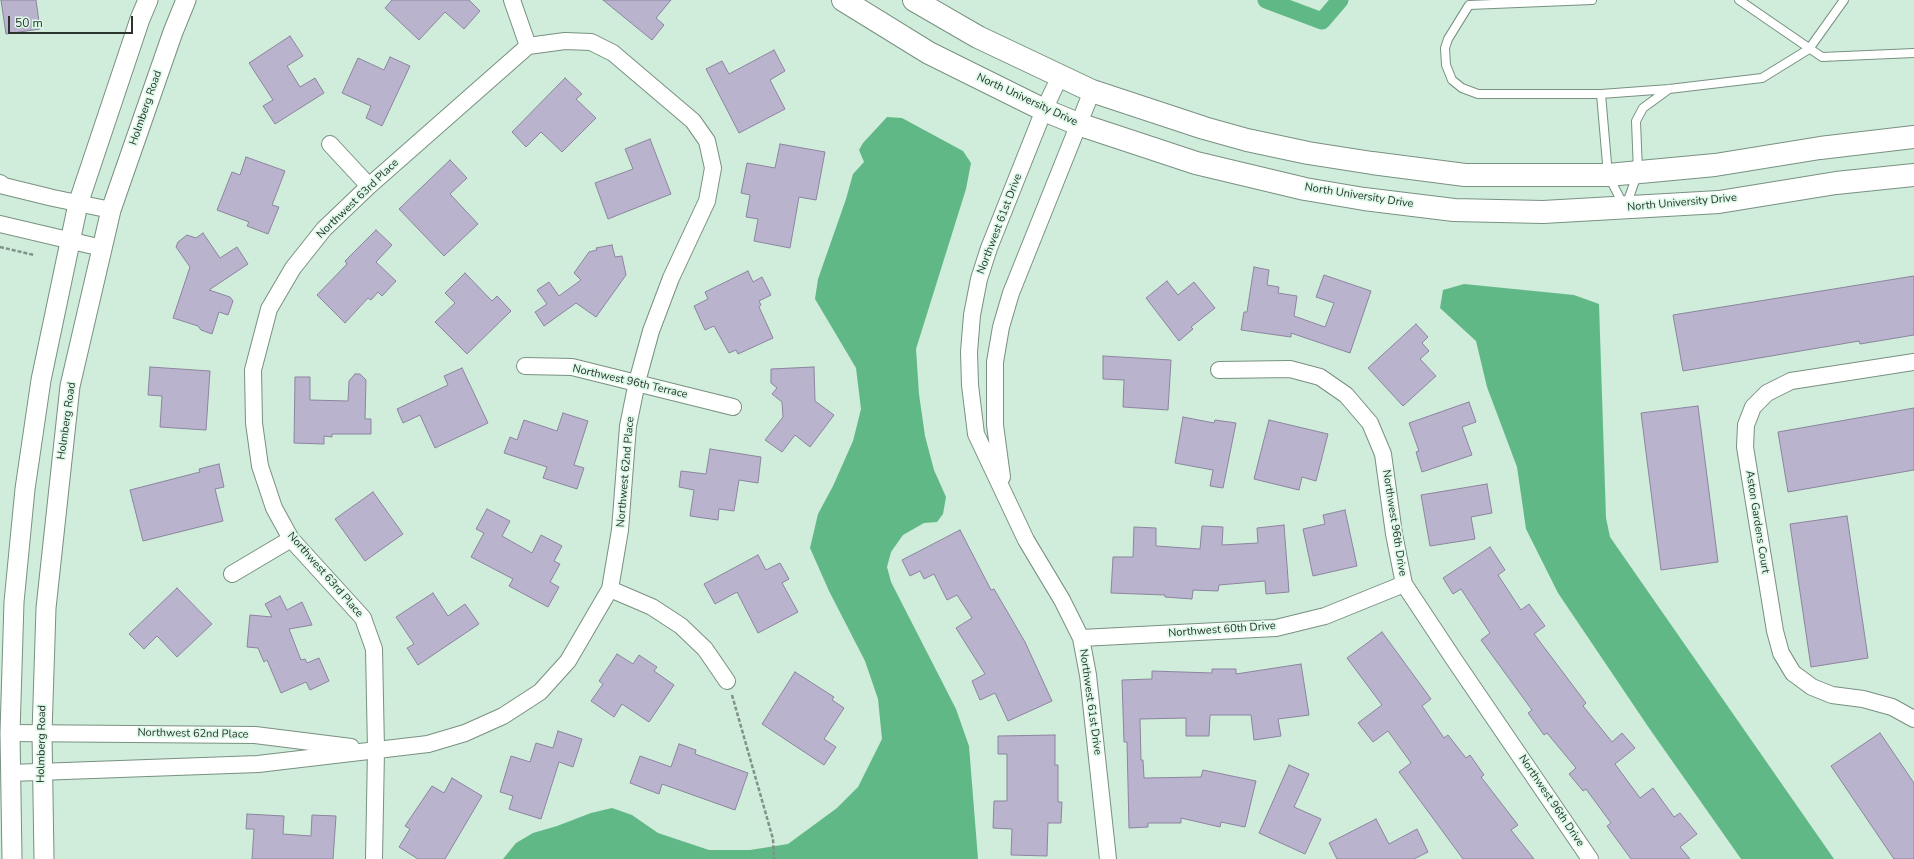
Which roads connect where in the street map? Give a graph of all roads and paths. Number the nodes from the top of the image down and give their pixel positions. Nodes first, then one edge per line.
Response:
1 (148, 0) edge
2 (186, 0) edge
3 (512, 0) edge
4 (843, 0) edge
5 (914, 0) edge
6 (1592, 0) edge
7 (1739, 0) edge
8 (1844, 0) edge
9 (528, 46) junction
10 (1809, 49) junction
11 (1914, 53) edge
12 (1060, 76) junction
13 (1669, 89) junction
14 (1092, 91) junction
15 (1601, 94) junction
16 (1044, 110) junction
17 (1078, 124) junction
18 (1914, 137) edge
19 (330, 144) dead end
20 (1638, 172) junction
21 (1608, 175) junction
22 (1914, 175) edge
23 (0, 183) edge
24 (370, 186) junction
25 (78, 204) junction
26 (1625, 209) junction
27 (111, 210) junction
28 (0, 224) edge
29 (70, 240) junction
30 (0, 247) edge
31 (102, 248) junction
32 (34, 255) dead end
33 (1914, 362) edge
34 (525, 366) dead end
35 (1219, 370) dead end
36 (637, 382) junction
37 (733, 407) dead end
38 (1003, 492) junction
39 (291, 539) junction
40 (232, 574) dead end
41 (1404, 584) junction
42 (610, 589) junction
43 (1081, 638) junction
44 (727, 681) joint
45 (1914, 719) edge
46 (42, 733) junction
47 (10, 734) junction
48 (376, 750) junction
49 (42, 771) junction
50 (10, 773) junction
51 (12, 859) edge
52 (44, 859) edge
53 (374, 859) edge
54 (774, 859) edge
55 (1108, 859) edge
56 (1590, 859) edge

1 - 25 street
2 - 27 street, Holmberg Road
3 - 9 street
4 - 16 main road, North University Drive
5 - 12 main road
6 - 15 lane
7 - 10 lane
8 - 10 lane
9 - 24 street, Northwest 63rd Place
9 - 36 street, Northwest 62nd Place
10 - 11 lane
10 - 13 lane
12 - 14 main road
12 - 16 street, Northwest 61st Drive
13 - 15 lane
13 - 20 lane
14 - 17 street, Northwest 61st Drive
14 - 21 main road
15 - 21 lane
16 - 17 main road, North University Drive
16 - 38 street, Northwest 61st Drive
17 - 26 main road, North University Drive
17 - 38 street, Northwest 61st Drive
18 - 20 main road
19 - 24 street
20 - 21 main road
20 - 26 lane
21 - 26 lane
22 - 26 main road, North University Drive
23 - 25 street
24 - 39 street, Northwest 63rd Place
25 - 27 street
25 - 29 street
27 - 31 street, Holmberg Road
28 - 29 street
29 - 31 street
29 - 47 street
30 - 32 path
31 - 46 street, Holmberg Road
33 - 45 street, Aston Gardens Court
34 - 36 street, Northwest 96th Terrace
35 - 41 street, Northwest 96th Drive
36 - 37 street, Northwest 96th Terrace
36 - 42 street, Northwest 62nd Place
38 - 43 street, Northwest 61st Drive
39 - 40 street
39 - 48 street, Northwest 63rd Place
41 - 43 street, Northwest 60th Drive
41 - 56 street, Northwest 96th Drive
42 - 44 street
42 - 48 street, Northwest 62nd Place
43 - 55 street, Northwest 61st Drive
44 - 54 path
46 - 47 street, Northwest 62nd Place
46 - 48 street, Northwest 62nd Place
46 - 49 street, Holmberg Road
47 - 50 street
48 - 49 street, Northwest 62nd Place
48 - 53 street, Northwest 63rd Place
49 - 50 street, Northwest 62nd Place
49 - 52 street, Holmberg Road
50 - 51 street

